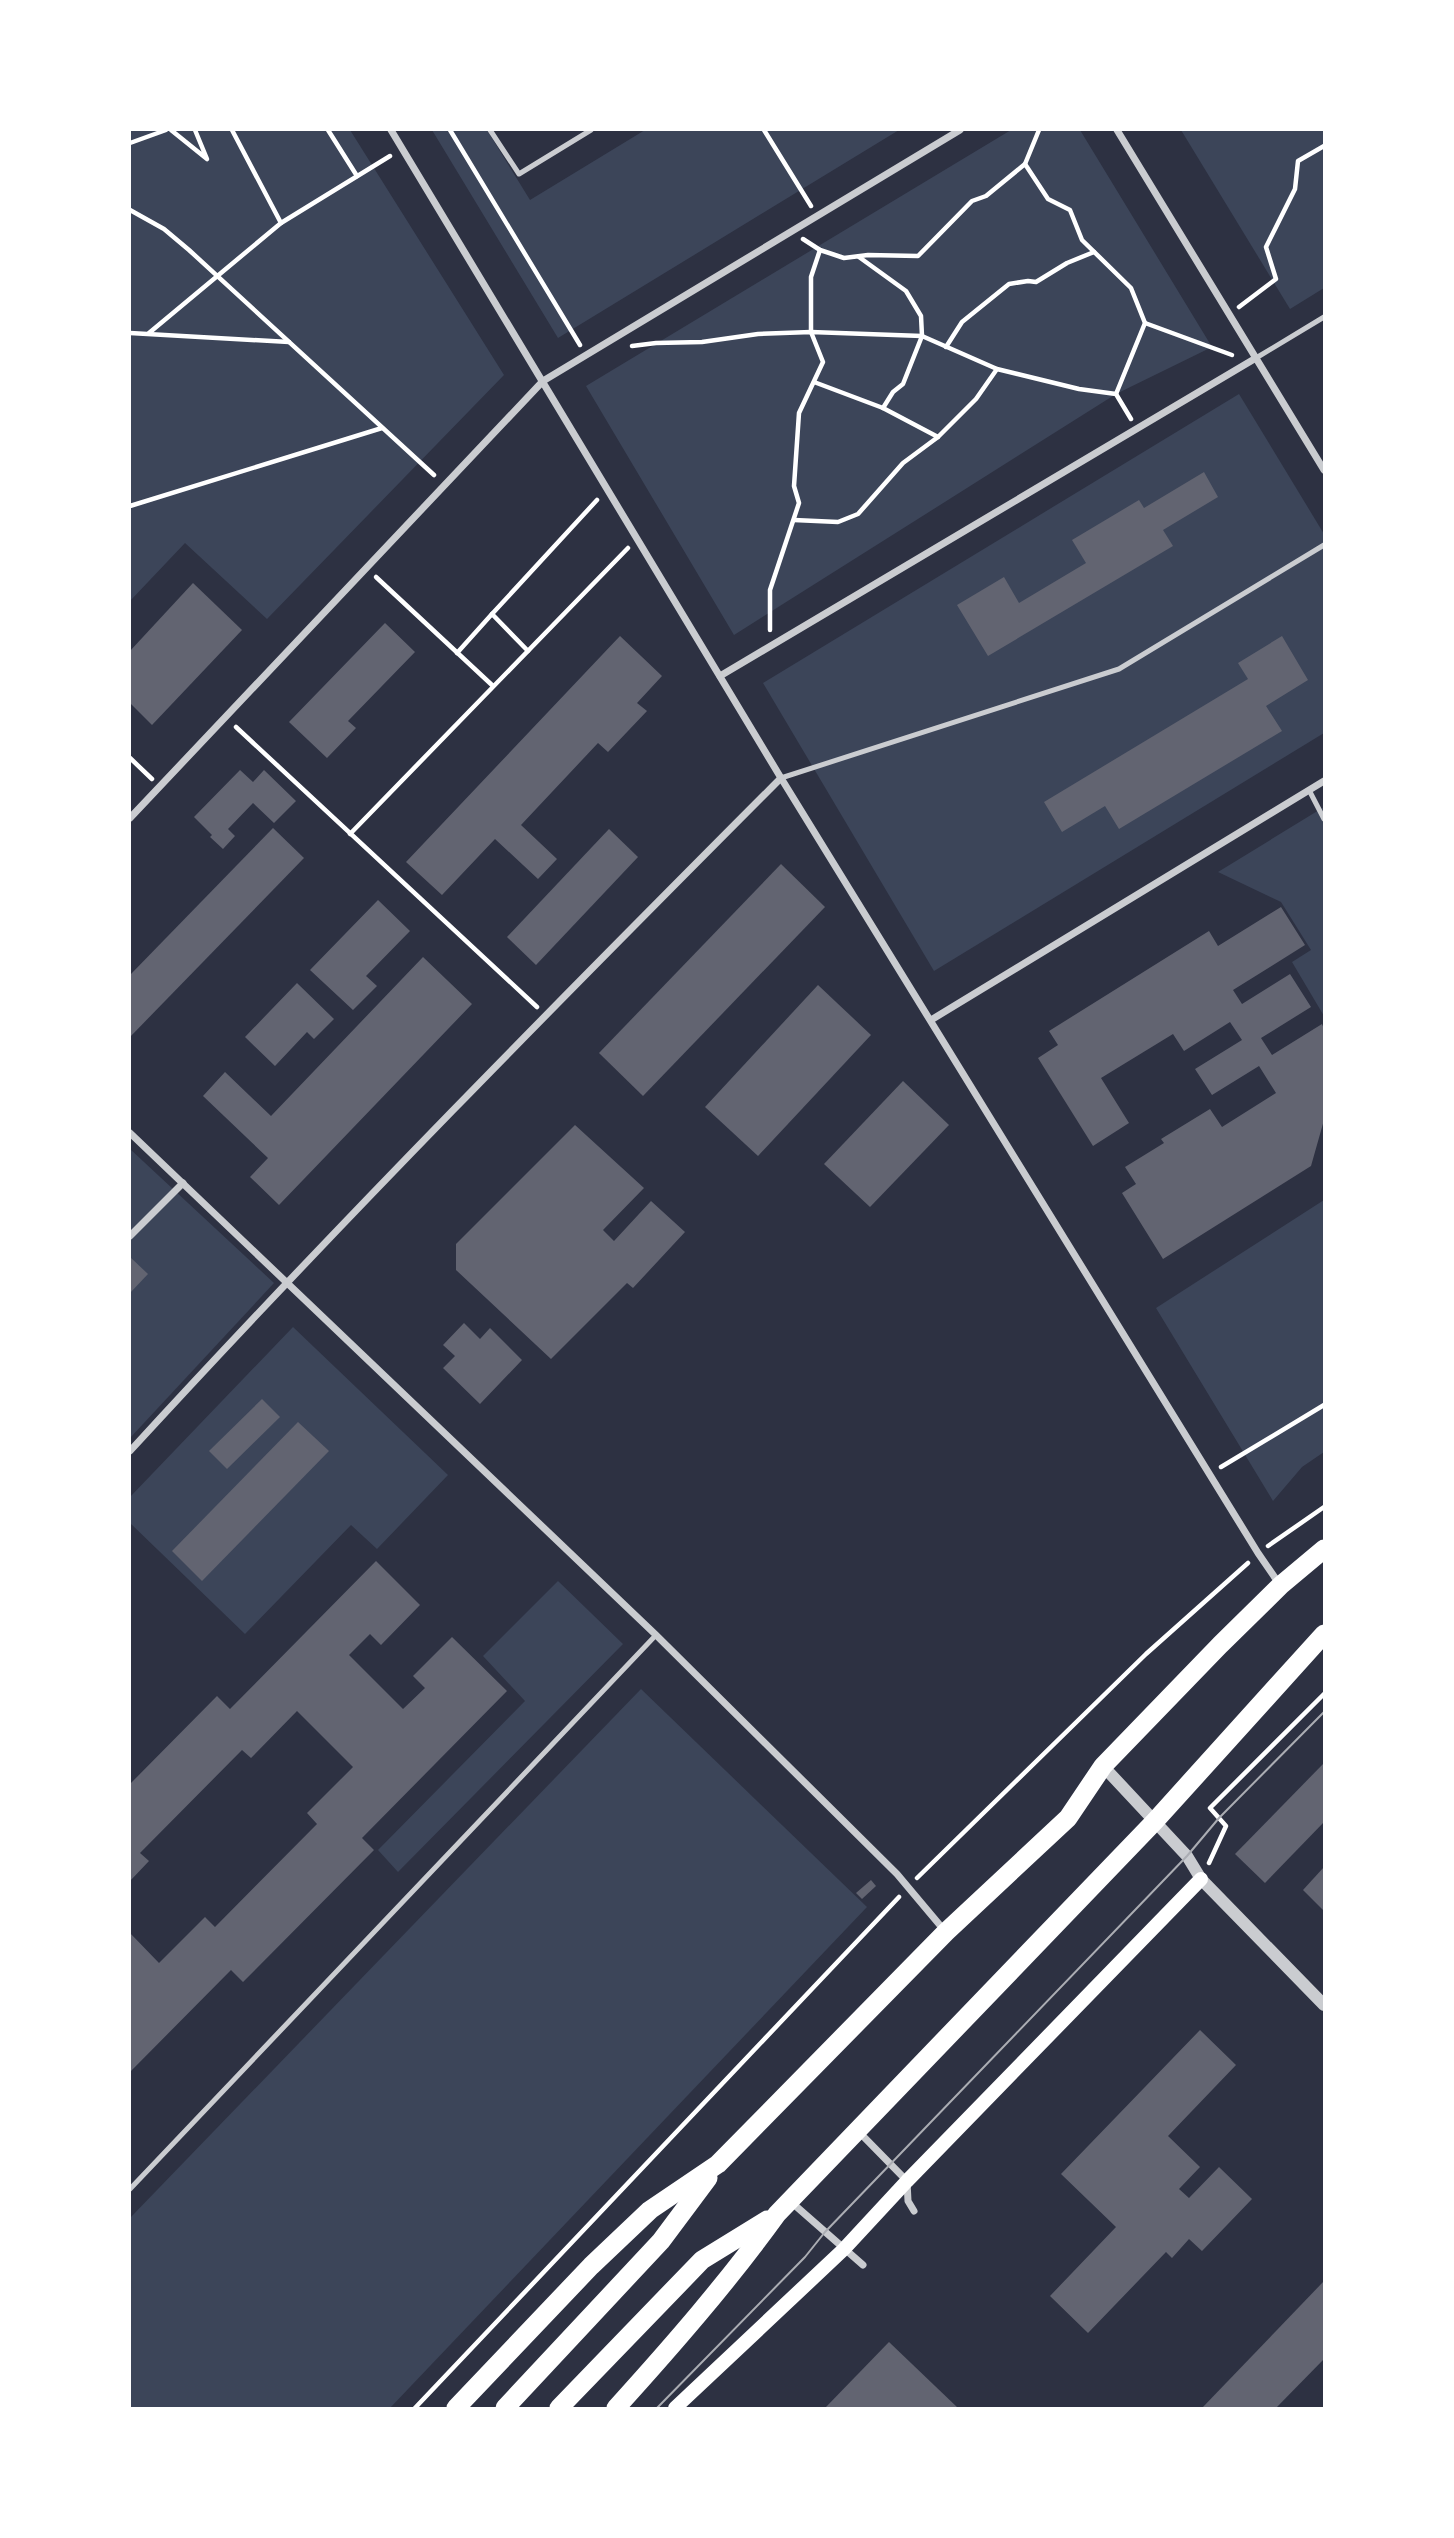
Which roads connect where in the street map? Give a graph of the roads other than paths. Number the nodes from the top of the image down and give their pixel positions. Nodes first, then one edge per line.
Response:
1 (391, 130) edge
2 (490, 130) edge
3 (591, 130) edge
4 (960, 130) edge
5 (1117, 130) edge
6 (1325, 317) edge
7 (1253, 360) junction
8 (542, 381) junction
9 (1325, 470) edge
10 (1325, 545) edge
11 (720, 676) junction
12 (782, 778) junction
13 (1325, 781) edge
14 (1309, 790) junction
15 (130, 818) edge
16 (1325, 819) edge
17 (932, 1020) junction
18 (130, 1133) edge
19 (183, 1183) junction
20 (130, 1236) edge
21 (285, 1283) junction
22 (130, 1451) edge
23 (1325, 1549) edge
24 (1281, 1585) junction
25 (1325, 1633) edge
26 (656, 1635) junction
27 (1103, 1766) junction
28 (1155, 1821) junction
29 (1201, 1879) junction
30 (946, 1933) junction
31 (1325, 2005) edge
32 (858, 2130) junction
33 (718, 2164) junction
34 (907, 2181) junction
35 (130, 2189) edge
36 (783, 2207) junction
37 (914, 2211) dead end
38 (844, 2249) junction
39 (863, 2264) dead end
40 (456, 2409) edge
41 (505, 2409) edge
42 (559, 2409) edge
43 (616, 2409) edge
44 (675, 2409) edge

1 - 8 street
2 - 3 lane
4 - 8 street
5 - 7 street
6 - 7 lane
7 - 9 street
7 - 11 street
8 - 11 street
8 - 15 street
10 - 12 lane
11 - 12 street
12 - 17 street
12 - 21 street
13 - 14 street
14 - 16 lane
14 - 17 street
17 - 24 street
18 - 19 street
19 - 20 street
19 - 21 street
21 - 22 street
21 - 26 street
23 - 24 highway
24 - 27 highway
25 - 28 highway
26 - 30 street
26 - 35 lane
27 - 28 street
27 - 30 highway
28 - 29 street
28 - 32 highway
29 - 31 street
29 - 34 main road
30 - 33 highway
32 - 34 street
32 - 36 highway
33 - 40 highway
33 - 41 highway
34 - 37 street
34 - 38 main road
36 - 38 street
36 - 42 highway
36 - 43 highway
38 - 39 street
38 - 44 main road

